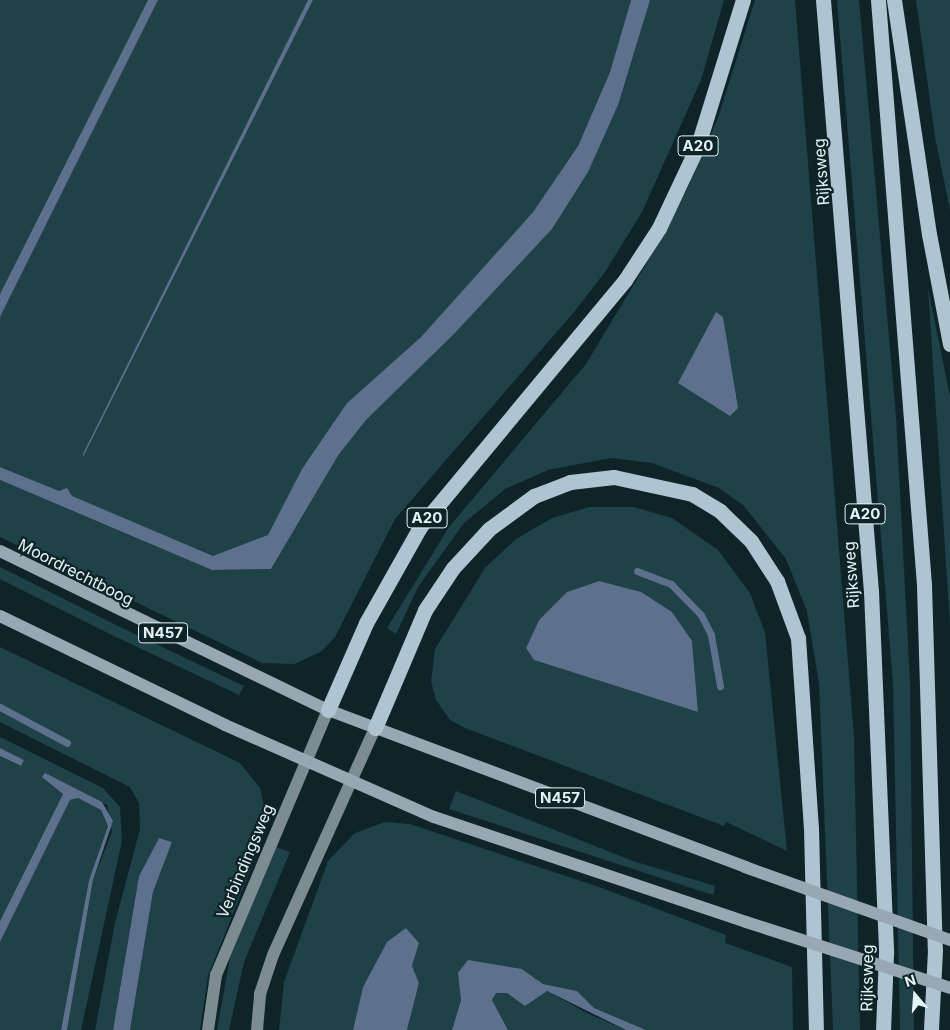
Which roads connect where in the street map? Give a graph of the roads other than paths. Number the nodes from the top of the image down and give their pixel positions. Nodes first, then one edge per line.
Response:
1 (743, 0) edge
2 (823, 0) edge
3 (878, 0) edge
4 (894, 0) edge
5 (950, 344) edge
6 (0, 551) edge
7 (0, 616) edge
8 (328, 710) junction
9 (375, 728) junction
10 (305, 762) junction
11 (351, 782) junction
12 (950, 940) edge
13 (950, 988) edge
14 (208, 1030) edge
15 (256, 1030) edge
16 (816, 1030) edge
17 (883, 1030) edge
18 (931, 1030) edge

1 - 8 highway, A20
2 - 17 highway, Rijksweg / A20
3 - 18 highway
4 - 5 highway
6 - 8 main road, Moordrechtboog / N457
7 - 10 main road
8 - 9 main road, N457
8 - 10 street, Verbindingsweg
9 - 11 street
9 - 12 main road, N457, bridge
9 - 16 highway
10 - 11 main road
10 - 14 street, Verbindingsweg
11 - 13 main road, bridge
11 - 15 street

